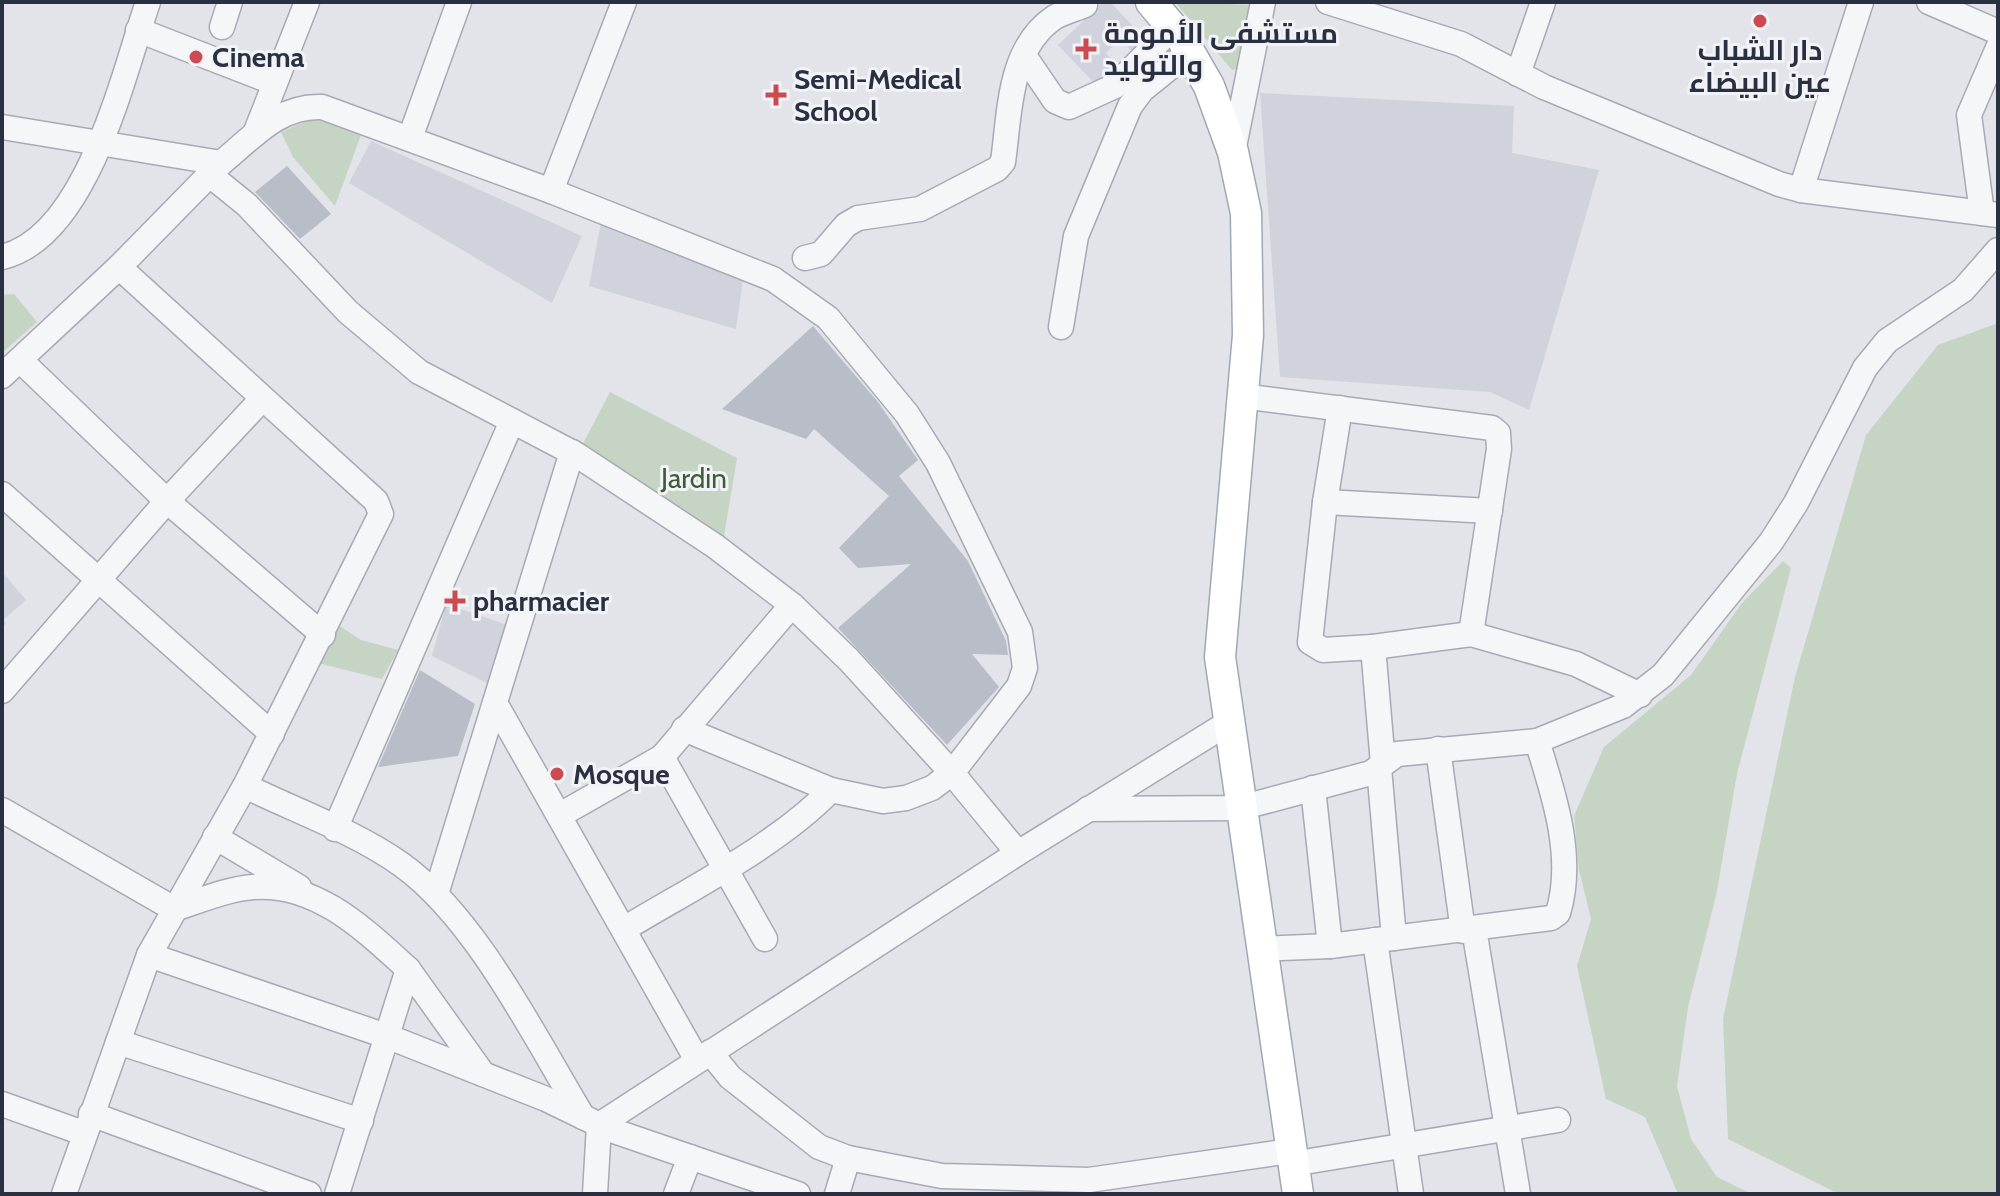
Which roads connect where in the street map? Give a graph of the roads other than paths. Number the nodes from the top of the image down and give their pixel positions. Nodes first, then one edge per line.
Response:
1 (148, 2) edge
2 (230, 2) edge
3 (307, 2) edge
4 (459, 2) edge
5 (624, 2) edge
6 (1151, 2) edge
7 (1263, 2) edge
8 (1328, 2) edge
9 (1543, 2) edge
10 (1861, 2) edge
11 (1929, 2) edge
12 (1085, 5) dead end
13 (222, 27) dead end
14 (138, 30) junction
15 (1998, 32) edge
16 (1181, 39) junction
17 (1998, 48) edge
18 (1025, 57) junction
19 (1518, 74) junction
20 (275, 83) junction
21 (2, 127) edge
22 (254, 137) junction
23 (410, 138) junction
24 (100, 144) junction
25 (1233, 152) junction
26 (216, 169) junction
27 (1801, 190) junction
28 (551, 191) junction
29 (1990, 214) edge
30 (1998, 250) edge
31 (2, 257) edge
32 (805, 258) dead end
33 (119, 267) junction
34 (1061, 327) dead end
35 (11, 368) edge
36 (1242, 396) junction
37 (262, 399) junction
38 (1340, 408) junction
39 (512, 421) junction
40 (572, 452) junction
41 (2, 494) edge
42 (167, 501) junction
43 (1325, 502) junction
44 (1490, 511) junction
45 (99, 581) junction
46 (792, 605) junction
47 (1471, 634) junction
48 (323, 635) junction
49 (1373, 647) junction
50 (2, 691) edge
51 (1640, 695) junction
52 (495, 703) junction
53 (1228, 723) junction
54 (684, 729) junction
55 (272, 734) junction
56 (1537, 741) junction
57 (1438, 749) junction
58 (662, 757) junction
59 (1381, 766) junction
60 (952, 773) junction
61 (245, 786) junction
62 (1313, 788) junction
63 (831, 790) junction
64 (1240, 808) junction
65 (1088, 809) junction
66 (2, 810) edge
67 (560, 815) junction
68 (335, 829) junction
69 (215, 837) junction
70 (1018, 853) junction
71 (724, 868) junction
72 (311, 894) junction
73 (436, 894) junction
74 (174, 909) junction
75 (624, 929) junction
76 (1468, 930) junction
77 (765, 939) dead end
78 (1385, 939) junction
79 (1330, 946) junction
80 (1261, 949) junction
81 (149, 955) junction
82 (408, 969) junction
83 (389, 1037) junction
84 (118, 1042) junction
85 (704, 1056) junction
86 (483, 1074) junction
87 (2, 1104) edge
88 (1558, 1120) dead end
89 (361, 1121) junction
90 (591, 1121) junction
91 (87, 1123) junction
92 (1508, 1128) junction
93 (1404, 1145) junction
94 (690, 1157) junction
95 (1291, 1157) junction
96 (848, 1158) junction
97 (760, 1188) edge
98 (64, 1194) edge
99 (309, 1194) edge
100 (337, 1194) edge
101 (595, 1194) edge
102 (676, 1194) edge
103 (798, 1194) edge
104 (837, 1194) edge
105 (1298, 1194) edge
106 (1411, 1194) edge
107 (1518, 1194) edge

1 - 14 street
2 - 13 street
3 - 20 street
4 - 23 street
5 - 28 street
6 - 16 main road
7 - 25 street
8 - 19 street
9 - 19 street
10 - 27 street
11 - 15 street
12 - 18 street
14 - 20 street
14 - 24 street
16 - 18 street
16 - 25 main road
16 - 34 street
17 - 29 street
18 - 32 street
19 - 27 street
20 - 22 street
21 - 24 street
22 - 23 street
22 - 26 street
23 - 28 street
24 - 26 street
24 - 31 street
25 - 36 main road
26 - 33 street
26 - 39 street
27 - 29 street
28 - 60 street
30 - 51 street
33 - 35 street
33 - 37 street
35 - 42 street
36 - 38 street
36 - 53 main road
37 - 42 street
37 - 48 street
38 - 43 street
38 - 44 street
39 - 40 street
39 - 68 street
40 - 46 street
40 - 52 street
41 - 45 street
42 - 45 street
42 - 48 street
43 - 44 street
43 - 49 street
44 - 47 street
45 - 50 street
45 - 55 street
46 - 54 street
46 - 60 street
47 - 49 street
47 - 51 street
48 - 55 street
49 - 59 street
51 - 56 street
52 - 67 street
52 - 73 street
53 - 64 main road
53 - 65 street
54 - 58 street
54 - 63 street
55 - 61 street
56 - 57 street
56 - 76 street
57 - 59 street
57 - 76 street
58 - 67 street
58 - 71 street
59 - 62 street
59 - 78 street
60 - 63 street
60 - 70 street
61 - 68 street
61 - 69 street
62 - 64 street
62 - 79 street
63 - 71 street
64 - 65 street
64 - 80 main road
65 - 70 street
66 - 74 street
67 - 75 street
68 - 73 street
69 - 72 street
69 - 74 street
70 - 85 street
71 - 75 street
71 - 77 street
72 - 74 street
72 - 82 street
73 - 90 street
74 - 81 street
75 - 85 street
76 - 78 street
76 - 92 street
78 - 79 street
78 - 93 street
79 - 80 street
80 - 95 main road
81 - 83 street
81 - 84 street
82 - 83 street
82 - 86 street
83 - 86 street
83 - 89 street
84 - 89 street
84 - 91 street
85 - 90 street
85 - 96 street
86 - 90 street
87 - 91 street
88 - 92 street
89 - 100 street
90 - 94 street
90 - 101 street
91 - 98 street
91 - 99 street
92 - 93 street
92 - 107 street
93 - 95 street
93 - 106 street
94 - 97 street
94 - 102 street
95 - 96 street
95 - 105 main road
96 - 104 street
97 - 103 street

